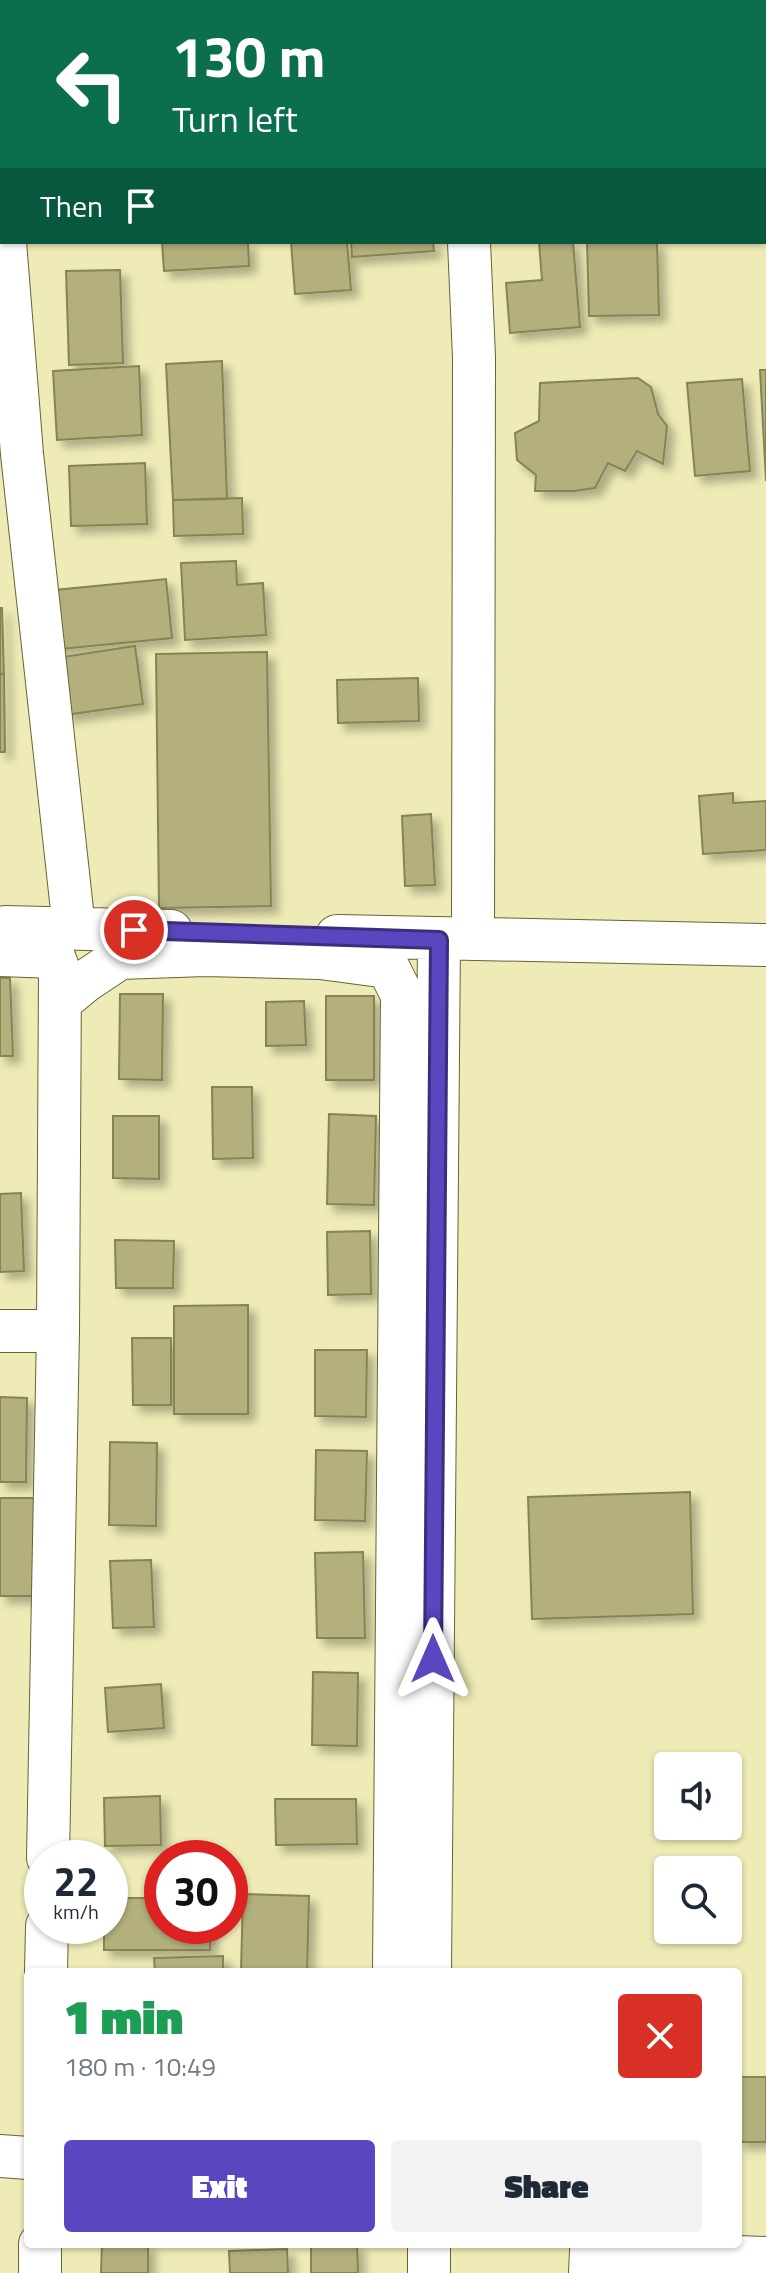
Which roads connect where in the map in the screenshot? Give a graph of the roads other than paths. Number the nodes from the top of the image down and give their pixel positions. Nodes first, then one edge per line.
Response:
1 (5, 244) edge
2 (469, 244) edge
3 (0, 927) edge
4 (74, 928) junction
5 (456, 940) junction
6 (766, 945) edge
7 (0, 955) edge
8 (60, 1002) junction
9 (0, 1331) edge
10 (58, 1331) junction
11 (48, 1840) edge
12 (47, 1944) edge
13 (46, 1968) edge
14 (394, 1968) edge
15 (430, 1968) edge
16 (0, 2156) edge
17 (24, 2158) edge
18 (40, 2248) edge
19 (429, 2248) edge
20 (766, 2258) edge
21 (40, 2273) edge
22 (429, 2273) edge
23 (590, 2273) edge

1 - 4 street
2 - 5 street
3 - 4 street
4 - 5 street
5 - 6 street
5 - 15 street
7 - 8 street
8 - 10 street
8 - 14 street
9 - 10 street
10 - 11 street
12 - 13 street
16 - 17 street
18 - 21 street
19 - 22 street
20 - 23 street

